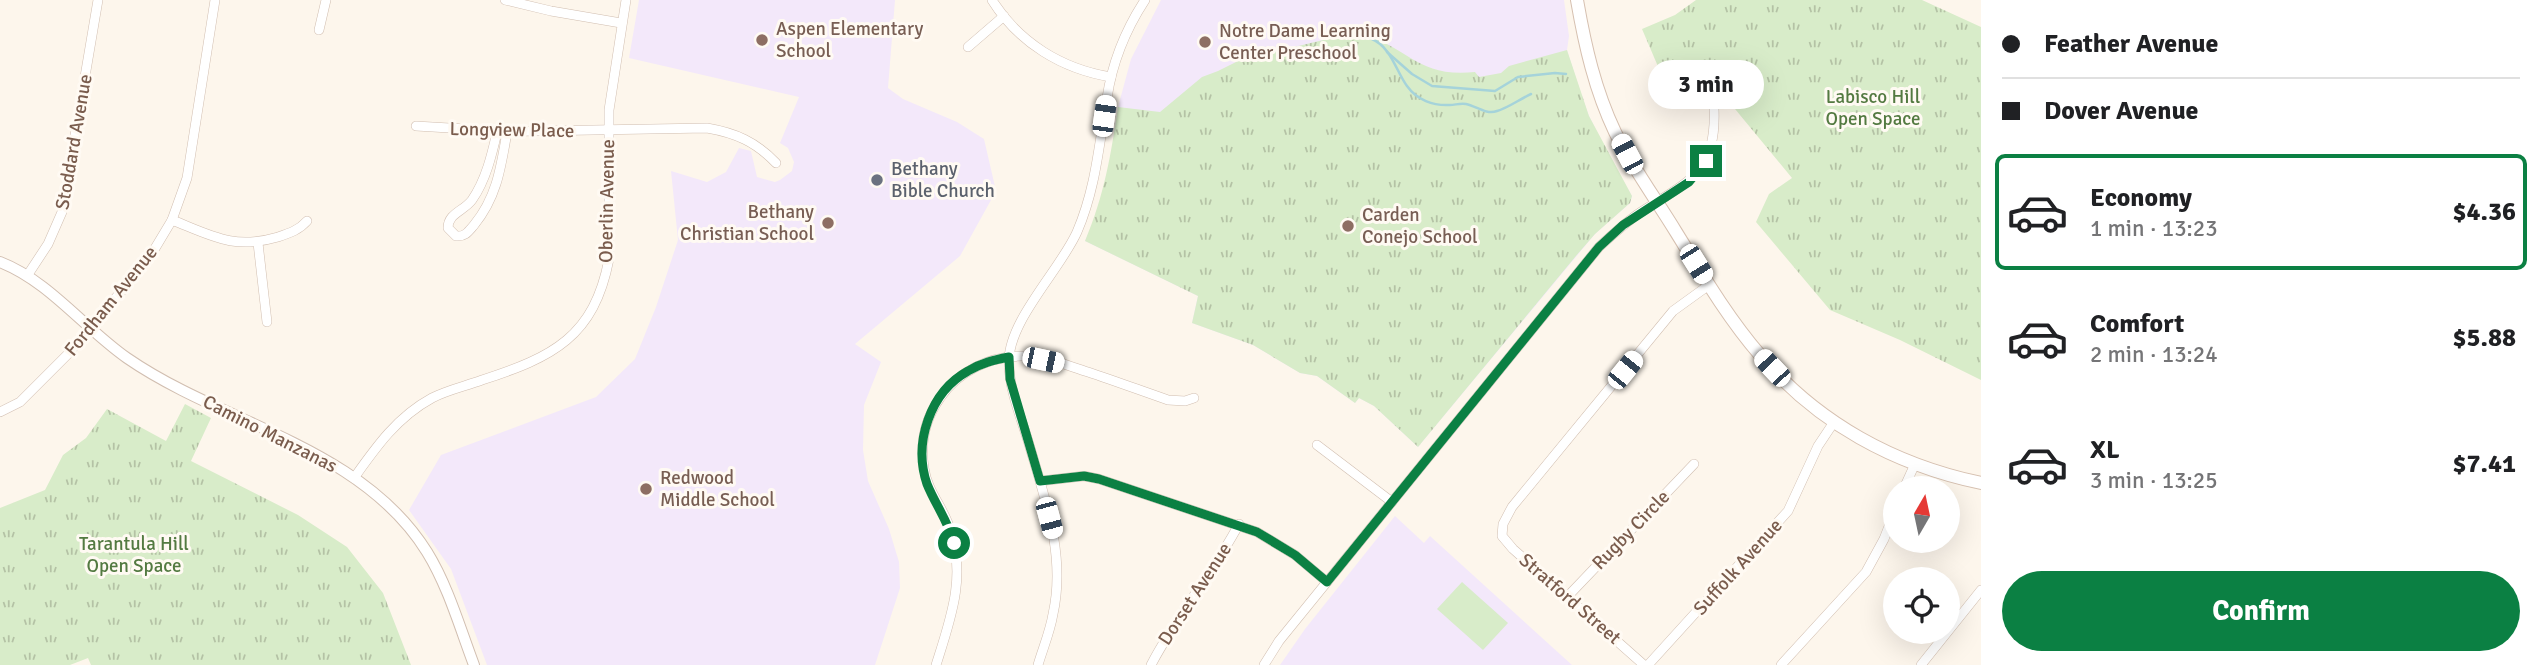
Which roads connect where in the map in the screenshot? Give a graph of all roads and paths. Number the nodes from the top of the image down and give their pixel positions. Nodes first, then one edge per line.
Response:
1 (98, 0) edge
2 (215, 0) edge
3 (326, 0) edge
4 (505, 0) edge
5 (626, 0) edge
6 (992, 0) edge
7 (1145, 0) edge
8 (1577, 0) edge
9 (1004, 16) junction
10 (621, 23) junction
11 (319, 30) dead end
12 (968, 47) dead end
13 (1111, 77) junction
14 (1714, 108) dead end
15 (416, 126) dead end
16 (608, 131) junction
17 (502, 132) junction
18 (776, 163) dead end
19 (1658, 203) junction
20 (172, 220) junction
21 (307, 221) dead end
22 (258, 243) junction
23 (0, 261) edge
24 (27, 276) junction
25 (1709, 285) junction
26 (267, 322) dead end
27 (90, 329) junction
28 (1009, 357) junction
29 (1194, 398) dead end
30 (0, 412) edge
31 (1834, 422) junction
32 (1317, 445) dead end
33 (1694, 464) dead end
34 (1915, 464) junction
35 (1910, 476) edge
36 (354, 478) junction
37 (1040, 481) junction
38 (1981, 483) edge
39 (1392, 502) junction
40 (1239, 524) junction
41 (1883, 541) edge
42 (1327, 582) junction
43 (1981, 590) edge
44 (1568, 596) junction
45 (474, 665) edge
46 (936, 665) edge
47 (1038, 665) edge
48 (1151, 665) edge
49 (1264, 665) edge
50 (1646, 665) edge
51 (1781, 665) edge
52 (1921, 665) edge

1 - 24 street, Stoddard Avenue
2 - 20 street, Fordham Avenue
3 - 11 street
4 - 10 street
5 - 10 street, Oberlin Avenue
6 - 9 street
7 - 13 street
8 - 19 main road
9 - 12 street
9 - 13 street
10 - 16 street, Oberlin Avenue
13 - 28 street
14 - 19 street
15 - 17 street, Longview Place
16 - 17 street, Longview Place
16 - 18 street, Longview Place
16 - 36 street, Oberlin Avenue
17 - 17 street
19 - 25 main road
19 - 39 street
20 - 22 street
20 - 27 street, Fordham Avenue
21 - 22 street
22 - 26 street
23 - 24 street, Camino Manzanas
24 - 27 street, Camino Manzanas
25 - 31 main road
25 - 44 street, Stratford Street
27 - 30 street, Fordham Avenue
27 - 36 street, Camino Manzanas
28 - 29 street
28 - 37 street
28 - 46 street
31 - 34 main road
31 - 50 street, Suffolk Avenue
32 - 39 street
33 - 44 street, Rugby Circle
34 - 35 street
34 - 38 main road
36 - 45 street, Camino Manzanas
37 - 40 street
37 - 47 street
39 - 42 street
40 - 42 street
40 - 48 street, Dorset Avenue
41 - 51 street
42 - 49 street
43 - 52 street
44 - 50 street, Stratford Street

